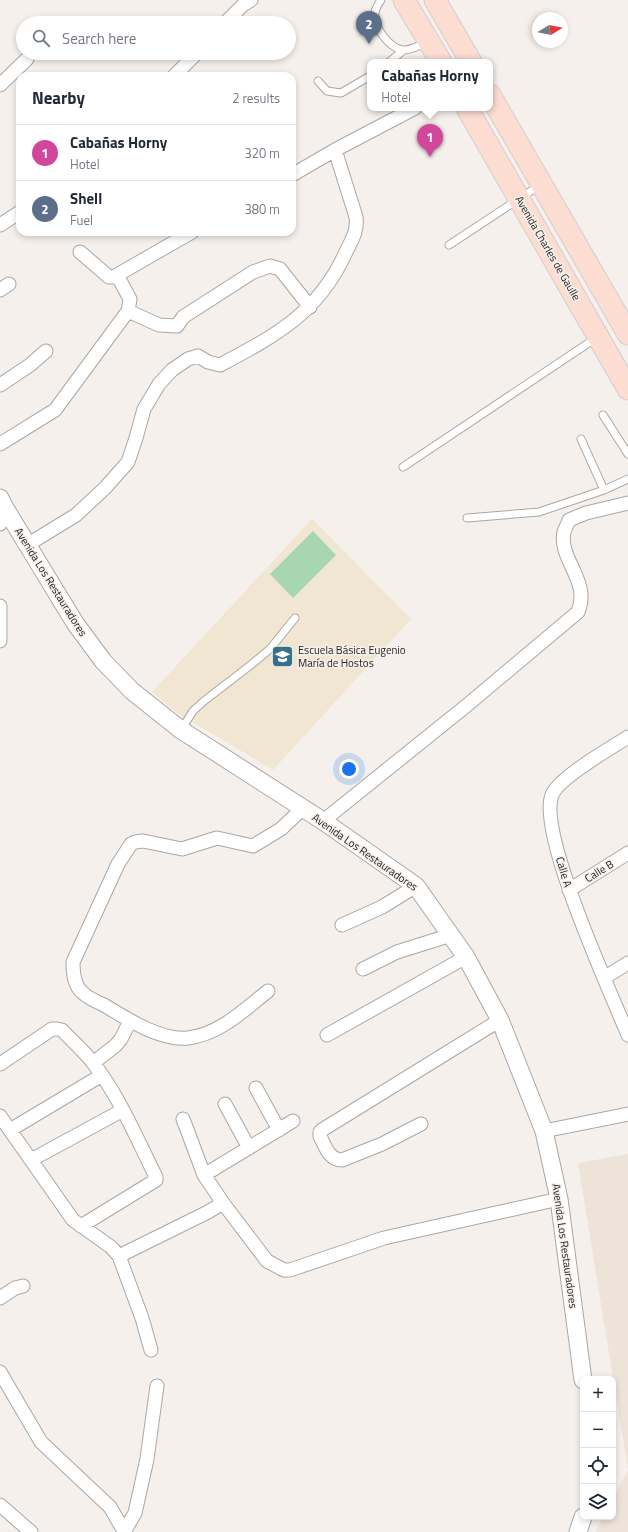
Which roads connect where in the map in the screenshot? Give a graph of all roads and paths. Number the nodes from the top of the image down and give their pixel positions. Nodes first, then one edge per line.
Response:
1 (251, 0) edge
2 (381, 0) edge
3 (404, 0) edge
4 (435, 0) edge
5 (232, 16) edge
6 (429, 42) junction
7 (404, 50) junction
8 (393, 59) edge
9 (438, 59) edge
10 (469, 59) edge
11 (26, 60) edge
12 (190, 60) edge
13 (178, 72) edge
14 (367, 78) edge
15 (318, 82) dead end
16 (0, 85) edge
17 (493, 100) edge
18 (409, 111) edge
19 (469, 111) edge
20 (335, 150) junction
21 (296, 173) edge
22 (541, 184) junction
23 (519, 199) junction
24 (16, 215) edge
25 (0, 225) edge
26 (185, 236) edge
27 (448, 245) dead end
28 (80, 252) dead end
29 (117, 275) junction
30 (310, 306) junction
31 (128, 311) junction
32 (628, 334) edge
33 (598, 337) junction
34 (46, 351) dead end
35 (0, 385) edge
36 (628, 389) edge
37 (603, 415) dead end
38 (581, 439) dead end
39 (0, 444) edge
40 (628, 454) edge
41 (403, 467) dead end
42 (628, 479) edge
43 (604, 490) junction
44 (2, 503) edge
45 (628, 503) edge
46 (467, 518) dead end
47 (0, 524) edge
48 (27, 545) junction
49 (0, 606) edge
50 (295, 618) dead end
51 (0, 641) edge
52 (181, 730) junction
53 (628, 737) edge
54 (302, 809) junction
55 (323, 820) junction
56 (628, 853) edge
57 (416, 886) junction
58 (570, 890) junction
59 (342, 925) dead end
60 (451, 935) junction
61 (466, 957) junction
62 (628, 963) edge
63 (363, 969) dead end
64 (604, 978) junction
65 (268, 991) dead end
66 (500, 1020) junction
67 (130, 1021) junction
68 (327, 1035) dead end
69 (628, 1035) edge
70 (93, 1063) junction
71 (0, 1064) edge
72 (102, 1075) junction
73 (256, 1088) dead end
74 (225, 1104) dead end
75 (123, 1110) junction
76 (628, 1114) edge
77 (0, 1116) edge
78 (183, 1119) dead end
79 (293, 1121) dead end
80 (421, 1124) dead end
81 (10, 1130) junction
82 (279, 1130) junction
83 (544, 1131) junction
84 (249, 1148) junction
85 (31, 1160) junction
86 (204, 1175) junction
87 (559, 1199) junction
88 (223, 1203) junction
89 (81, 1226) junction
90 (120, 1256) junction
91 (23, 1286) dead end
92 (0, 1298) edge
93 (151, 1350) dead end
94 (0, 1372) edge
95 (582, 1376) edge
96 (157, 1386) dead end
97 (0, 1505) edge
98 (582, 1520) edge
99 (31, 1532) edge
100 (124, 1532) edge
101 (578, 1532) edge

1 - 5 street
2 - 7 lane
3 - 6 main road
4 - 10 main road
6 - 7 lane
6 - 9 main road
7 - 8 lane
11 - 16 street
12 - 13 street
14 - 15 lane
17 - 22 main road
18 - 20 street
19 - 23 main road, Avenida Charles de Gaulle
20 - 21 street
20 - 30 street
22 - 23 lane
22 - 32 main road
23 - 27 lane
23 - 33 main road, Avenida Charles de Gaulle
24 - 25 street
26 - 29 street
28 - 29 street
29 - 31 street
30 - 31 street
30 - 48 street
31 - 39 street
33 - 36 main road, Avenida Charles de Gaulle
33 - 41 lane
34 - 35 street
37 - 40 lane
38 - 43 lane
42 - 43 lane
43 - 46 lane
44 - 47 street
44 - 48 street, Avenida Los Restauradores
45 - 55 street
48 - 52 street, Avenida Los Restauradores
49 - 51 street
50 - 52 lane
52 - 54 street, Avenida Los Restauradores
53 - 58 street, Calle A
54 - 55 street, Avenida Los Restauradores
54 - 67 street
55 - 57 street, Avenida Los Restauradores
56 - 58 street, Calle B
57 - 59 street
57 - 60 street, Avenida Los Restauradores
58 - 64 street, Calle A
60 - 61 street, Avenida Los Restauradores
60 - 63 street
61 - 66 street, Avenida Los Restauradores
61 - 68 street
62 - 64 street
64 - 69 street, Calle A
65 - 67 street
66 - 80 street
66 - 83 street, Avenida Los Restauradores
67 - 70 street
70 - 71 street
70 - 72 street
72 - 75 street
72 - 81 street
73 - 82 street
74 - 84 street
75 - 85 street
75 - 89 street
76 - 83 street
77 - 81 street
78 - 86 street
79 - 82 street
81 - 85 street
82 - 84 street
83 - 87 street, Avenida Los Restauradores
84 - 86 street
85 - 89 street
86 - 88 street
87 - 88 street
87 - 95 street, Avenida Los Restauradores
88 - 90 street
89 - 90 street
90 - 93 street
91 - 92 street
94 - 100 street
96 - 100 street
97 - 99 street
98 - 101 street

